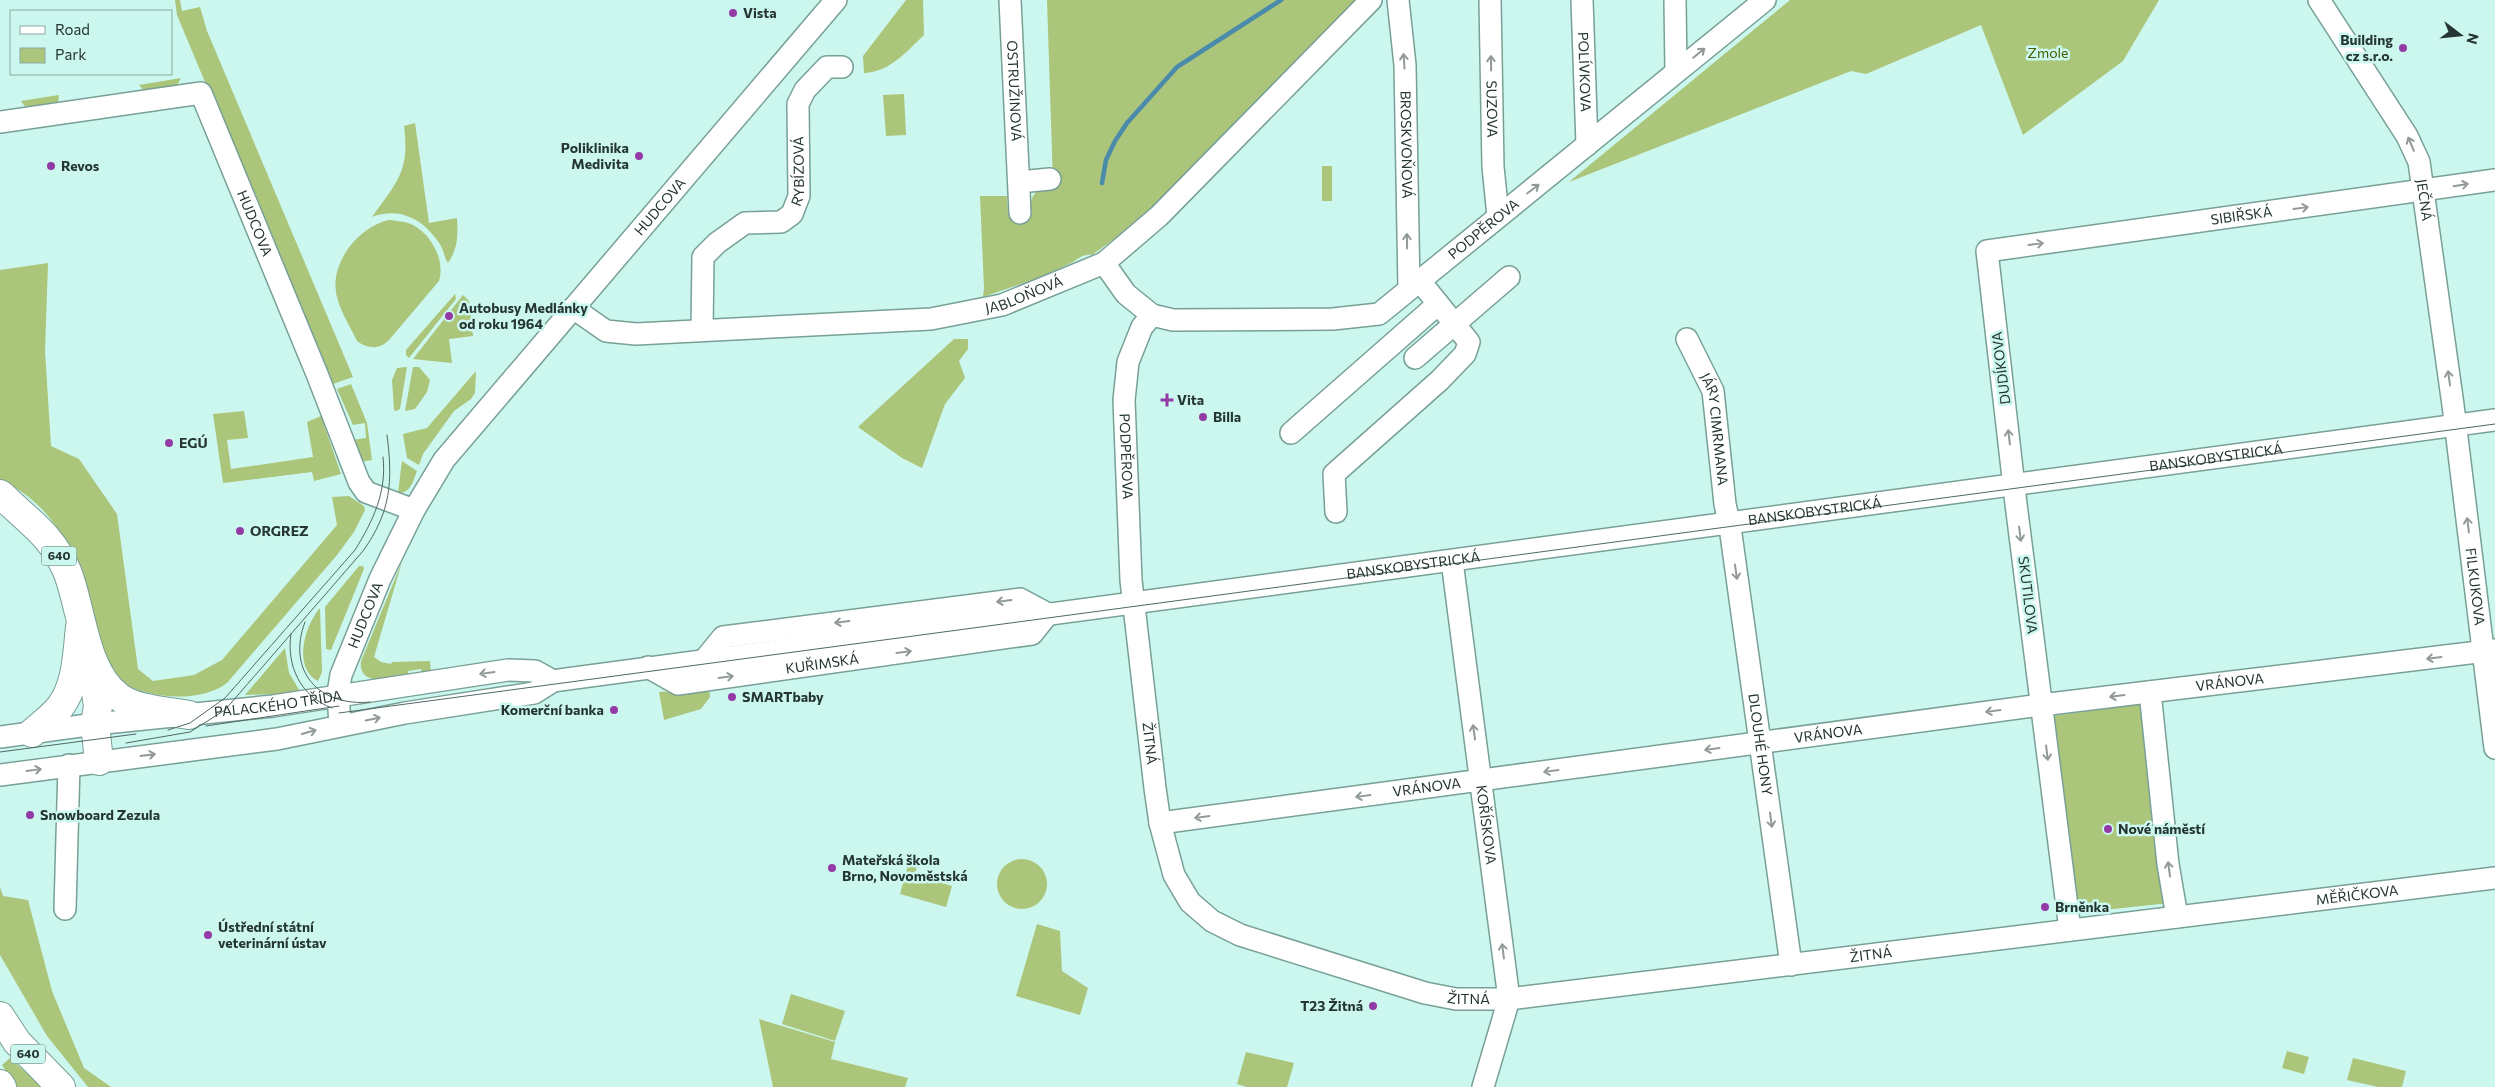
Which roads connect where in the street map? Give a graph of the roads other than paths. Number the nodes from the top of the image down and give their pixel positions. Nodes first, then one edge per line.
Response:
1 (836, 0) edge
2 (1010, 0) edge
3 (1371, 0) edge
4 (1398, 0) edge
5 (1490, 0) edge
6 (1582, 0) edge
7 (1675, 0) edge
8 (2320, 0) edge
9 (1763, 1) edge
10 (842, 67) dead end
11 (1676, 72) junction
12 (0, 122) edge
13 (1587, 145) junction
14 (1050, 179) dead end
15 (2495, 180) edge
16 (1019, 182) junction
17 (2424, 190) junction
18 (1020, 213) dead end
19 (1498, 216) junction
20 (1987, 251) joint
21 (1104, 263) junction
22 (1509, 277) dead end
23 (1414, 285) junction
24 (1438, 304) junction
25 (574, 308) junction
26 (1152, 315) junction
27 (1456, 325) junction
28 (702, 329) junction
29 (1687, 339) dead end
30 (1415, 358) dead end
31 (2495, 420) edge
32 (2455, 426) junction
33 (1291, 433) dead end
34 (2015, 485) junction
35 (4, 501) edge
36 (414, 510) junction
37 (1336, 512) dead end
38 (1730, 524) junction
39 (1452, 561) junction
40 (1134, 603) junction
41 (1048, 614) junction
42 (82, 641) junction
43 (2489, 651) edge
44 (648, 667) junction
45 (553, 681) junction
46 (2150, 692) junction
47 (338, 696) junction
48 (2041, 705) junction
49 (189, 715) junction
50 (95, 724) junction
51 (340, 725) junction
52 (32, 733) junction
53 (0, 737) edge
54 (1760, 743) junction
55 (2495, 748) edge
56 (100, 761) junction
57 (68, 764) junction
58 (0, 775) edge
59 (1480, 780) junction
60 (1160, 823) junction
61 (2495, 878) edge
62 (65, 909) dead end
63 (2177, 917) junction
64 (2070, 930) junction
65 (1791, 965) junction
66 (1509, 999) junction
67 (0, 1016) edge
68 (62, 1087) edge
69 (1483, 1087) edge

1 - 25 street, HUDCOVA
2 - 16 street, OSTRUŽINOVÁ
3 - 21 street, JABLOŇOVÁ
23 -> 4 street, BROSKVOŇOVÁ
19 -> 5 street, SUZOVA
6 - 13 street, POLÍVKOVA
7 - 11 street
17 -> 8 street, JEČNÁ
11 -> 9 street, PODPĚROVA
10 - 28 street, RYBÍZOVÁ
11 - 13 street, PODPĚROVA
12 - 36 street, HUDCOVA
19 -> 13 street, PODPĚROVA
14 - 16 street
17 -> 15 street, SIBIŘSKÁ
16 - 18 street, OSTRUŽINOVÁ
20 -> 17 street, SIBIŘSKÁ
32 -> 17 street, JEČNÁ
19 - 23 street, PODPĚROVA
34 -> 20 street, DUDÍKOVA
21 - 26 street, PODPĚROVA
21 - 28 street, JABLOŇOVÁ
22 - 27 street
23 - 24 street
23 - 26 street, PODPĚROVA
24 - 27 street
24 - 33 street
25 - 28 street, JABLOŇOVÁ
25 - 36 street, HUDCOVA
26 - 40 street, PODPĚROVA
27 - 30 street
27 - 37 street
29 - 38 street, JÁRY CIMRMANA
31 - 32 street, BANSKOBYSTRICKÁ
32 - 34 street, BANSKOBYSTRICKÁ
43 -> 32 street, FILKUKOVA
34 - 38 street, BANSKOBYSTRICKÁ
34 -> 48 street, SKUTILOVA
35 - 42 highway, 640
36 - 47 street, HUDCOVA
38 - 39 street, BANSKOBYSTRICKÁ
38 -> 54 street, DLOUHÉ HONY
39 - 40 street, BANSKOBYSTRICKÁ
59 -> 39 street, KOŘÍSKOVA
40 - 41 street, KUŘIMSKÁ
40 - 60 street, ŽITNÁ
41 - 44 street, KUŘIMSKÁ
44 -> 41 street, KUŘIMSKÁ
42 - 49 highway
42 - 50 highway, 640
42 - 52 highway
43 -> 46 street, VRÁNOVA
43 - 55 street, FILKUKOVA
44 - 45 street, PALACKÉHO TŘÍDA
45 -> 47 street, PALACKÉHO TŘÍDA
51 -> 45 street, PALACKÉHO TŘÍDA
46 -> 48 street, VRÁNOVA
63 -> 46 street
47 - 49 street, PALACKÉHO TŘÍDA
47 - 51 street, HUDCOVA
48 -> 54 street, VRÁNOVA
48 -> 64 street
49 - 50 street, PALACKÉHO TŘÍDA
50 - 52 street, PALACKÉHO TŘÍDA
50 - 56 highway, 640
56 -> 51 street, PALACKÉHO TŘÍDA
52 - 53 street, PALACKÉHO TŘÍDA
54 -> 59 street, VRÁNOVA
54 -> 65 street, DLOUHÉ HONY
56 - 57 street, PALACKÉHO TŘÍDA
58 -> 57 street, PALACKÉHO TŘÍDA
57 - 62 street
59 -> 60 street, VRÁNOVA
66 -> 59 street, KOŘÍSKOVA
60 - 66 street, ŽITNÁ
61 - 63 street, MĚŘIČKOVA
63 - 64 street
64 - 65 street, ŽITNÁ
65 - 66 street, ŽITNÁ
66 - 69 street, KOŘÍSKOVA
67 - 68 highway, 640

